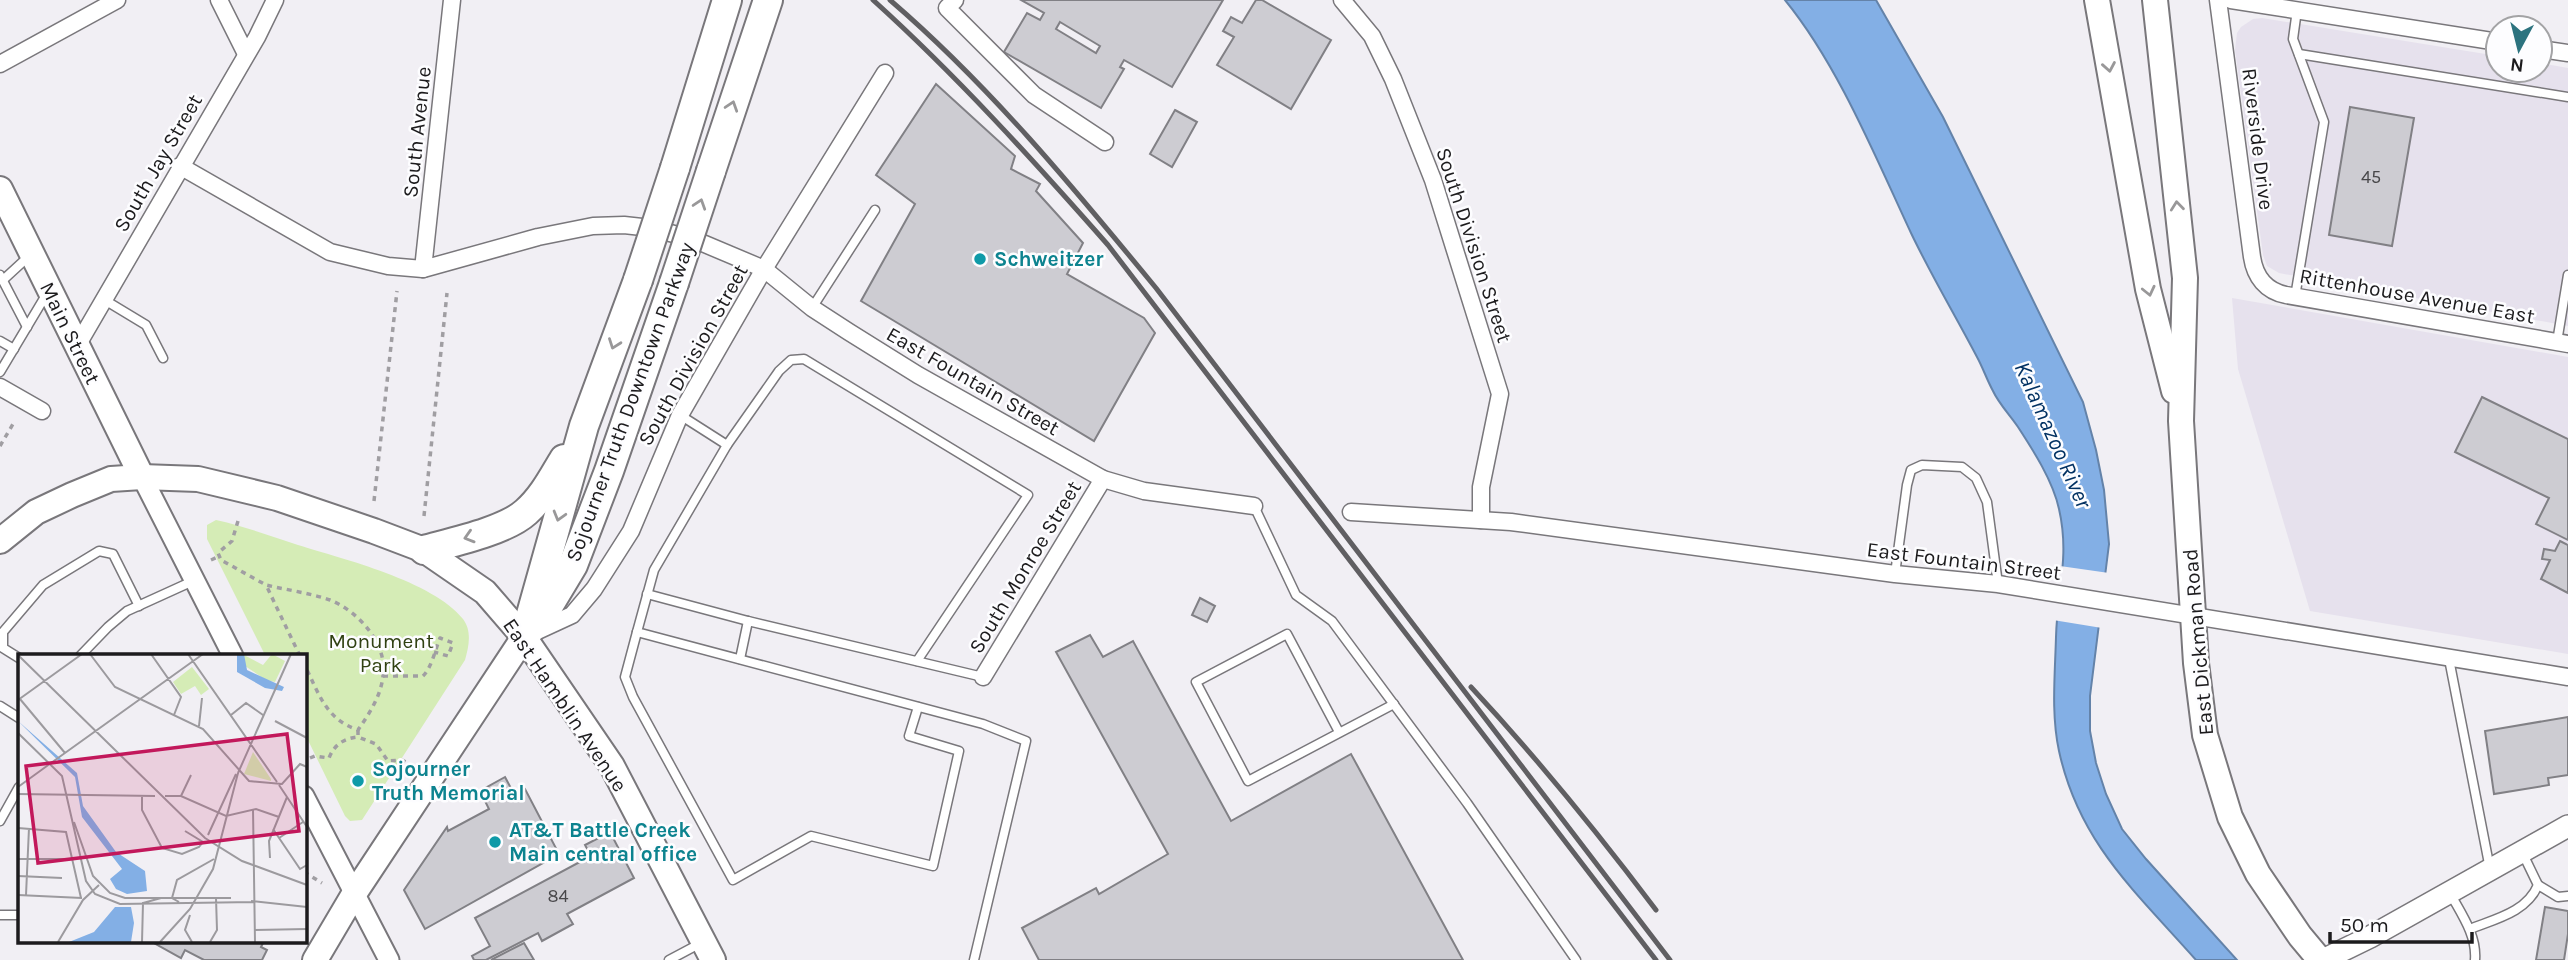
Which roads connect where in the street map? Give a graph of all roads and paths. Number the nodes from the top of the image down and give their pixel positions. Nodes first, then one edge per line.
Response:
1 (117, 0) edge
2 (219, 0) edge
3 (275, 0) edge
4 (452, 0) edge
5 (727, 0) edge
6 (768, 0) edge
7 (783, 0) edge
8 (1342, 0) edge
9 (2098, 0) edge
10 (2155, 0) edge
11 (2218, 0) edge
12 (2231, 0) edge
13 (2266, 3) edge
14 (951, 4) edge
15 (2297, 10) junction
16 (757, 31) junction
17 (2484, 40) edge
18 (246, 54) junction
19 (2299, 54) junction
20 (0, 64) edge
21 (885, 73) dead end
22 (2568, 97) edge
23 (1105, 142) dead end
24 (180, 166) junction
25 (0, 189) edge
26 (875, 210) dead end
27 (30, 255) junction
28 (423, 269) junction
29 (764, 269) junction
30 (2568, 275) edge
31 (1, 278) edge
32 (2262, 282) joint
33 (50, 290) junction
34 (397, 291) dead end
35 (447, 293) dead end
36 (2295, 297) junction
37 (103, 299) junction
38 (812, 308) junction
39 (27, 327) junction
40 (0, 341) edge
41 (2563, 343) edge
42 (77, 346) junction
43 (14, 349) junction
44 (163, 358) dead end
45 (0, 372) edge
46 (0, 387) edge
47 (42, 411) dead end
48 (680, 415) junction
49 (2181, 421) junction
50 (13, 424) dead end
51 (584, 426) junction
52 (727, 445) junction
53 (0, 446) edge
54 (142, 477) junction
55 (1102, 479) junction
56 (374, 500) dead end
57 (1254, 506) joint
58 (1351, 512) dead end
59 (424, 516) dead end
60 (1481, 520) junction
61 (238, 521) dead end
62 (0, 541) edge
63 (424, 550) junction
64 (220, 556) junction
65 (212, 560) dead end
66 (1895, 574) junction
67 (195, 580) junction
68 (1998, 584) junction
69 (266, 585) junction
70 (647, 594) junction
71 (139, 606) junction
72 (2194, 615) junction
73 (748, 621) junction
74 (637, 632) junction
75 (524, 637) junction
76 (434, 652) junction
77 (82, 654) edge
78 (232, 654) edge
79 (299, 654) edge
80 (18, 656) edge
81 (740, 659) junction
82 (2449, 659) junction
83 (917, 661) junction
84 (306, 668) edge
85 (383, 676) junction
86 (983, 677) joint
87 (2568, 677) edge
88 (1394, 704) junction
89 (0, 706) edge
90 (918, 706) junction
91 (11, 712) junction
92 (0, 715) edge
93 (18, 717) edge
94 (359, 730) junction
95 (1339, 732) junction
96 (358, 737) junction
97 (310, 758) dead end
98 (406, 762) dead end
99 (18, 789) edge
100 (306, 800) edge
101 (0, 821) edge
102 (2568, 827) edge
103 (2522, 852) junction
104 (2490, 869) junction
105 (306, 873) edge
106 (322, 883) dead end
107 (2539, 885) junction
108 (2449, 892) junction
109 (354, 894) junction
110 (2568, 897) edge
111 (0, 915) edge
112 (18, 915) edge
113 (2470, 929) junction
114 (708, 951) edge
115 (315, 960) edge
116 (389, 960) edge
117 (669, 960) edge
118 (974, 960) edge
119 (1576, 960) edge
120 (2321, 960) edge
121 (2474, 960) edge

1 - 20 street
2 - 18 street
3 - 18 street, South Jay Street
4 - 28 street, South Avenue
5 -> 51 highway, Sojourner Truth Downtown Parkway, bridge
6 - 16 highway, Sojourner Truth Downtown Parkway
7 - 16 highway
8 - 60 street, South Division Street
9 -> 49 main road, East Dickman Road
49 -> 10 main road, East Dickman Road
11 - 32 street, Riverside Drive
12 - 13 street
13 - 15 street
14 - 23 street
15 - 17 street
15 - 19 lane
75 -> 16 highway, Sojourner Truth Downtown Parkway, bridge
18 - 24 street, South Jay Street
19 - 22 lane
19 - 36 lane
21 - 29 street, South Division Street
24 - 28 street
24 - 37 street, South Jay Street
25 - 27 main road, Main Street
26 - 38 lane
27 - 31 lane
27 - 33 main road, Main Street
28 - 29 street, East Fountain Street
29 - 38 street, East Fountain Street
29 - 48 street, South Division Street
30 - 41 lane
31 - 39 lane
32 - 36 street, Rittenhouse Avenue East
33 - 39 lane
33 - 42 main road, Main Street
34 - 56 path
35 - 59 path
36 - 41 street, Rittenhouse Avenue East
37 - 42 street, South Jay Street
37 - 44 lane
38 - 55 street, East Fountain Street
39 - 43 lane
40 - 43 lane
42 - 54 main road, Main Street
43 - 45 lane
46 - 47 street
48 - 52 lane
48 - 75 street, South Division Street
49 - 72 main road, East Dickman Road
50 - 53 path
51 -> 63 highway
51 -> 75 highway, Sojourner Truth Downtown Parkway
52 - 70 lane
52 - 83 lane
54 - 62 main road, East Hamblin Avenue
54 - 63 main road, East Hamblin Avenue
54 - 67 street
55 - 57 street, East Fountain Street
55 - 86 street, South Monroe Street
57 - 88 lane
58 - 60 street, East Fountain Street
60 - 66 street, East Fountain Street
61 - 64 path
63 - 75 main road, East Hamblin Avenue
64 - 65 path
64 - 69 path
66 - 68 street, East Fountain Street
66 - 68 lane
67 - 71 lane
67 - 78 street
68 - 72 street, East Fountain Street
69 - 79 path
69 - 85 path
70 - 73 lane
70 - 74 lane
71 - 77 lane
71 - 80 lane
72 - 82 street, East Fountain Street
72 - 120 main road, East Dickman Road
73 - 81 lane
73 - 83 lane
74 - 81 lane
74 - 90 lane
75 - 109 main road
75 - 114 main road, East Hamblin Avenue
76 - 76 path
76 - 85 path
81 - 90 lane
82 - 87 street, East Fountain Street
82 - 104 lane
83 - 86 lane
84 - 94 path
85 - 94 path
88 - 95 lane
88 - 119 lane
89 - 91 lane
90 - 118 lane
91 - 92 lane
91 - 93 lane
94 - 96 path
95 - 95 lane
96 - 97 path
96 - 98 path
99 - 101 lane
100 - 109 street
102 - 103 main road
103 - 104 main road
103 - 107 lane
104 - 108 main road
105 - 106 path
107 - 110 lane
107 - 113 lane
108 - 113 lane
108 - 120 main road
109 - 115 main road
109 - 116 street
111 - 112 lane
113 - 121 lane
114 - 117 lane

